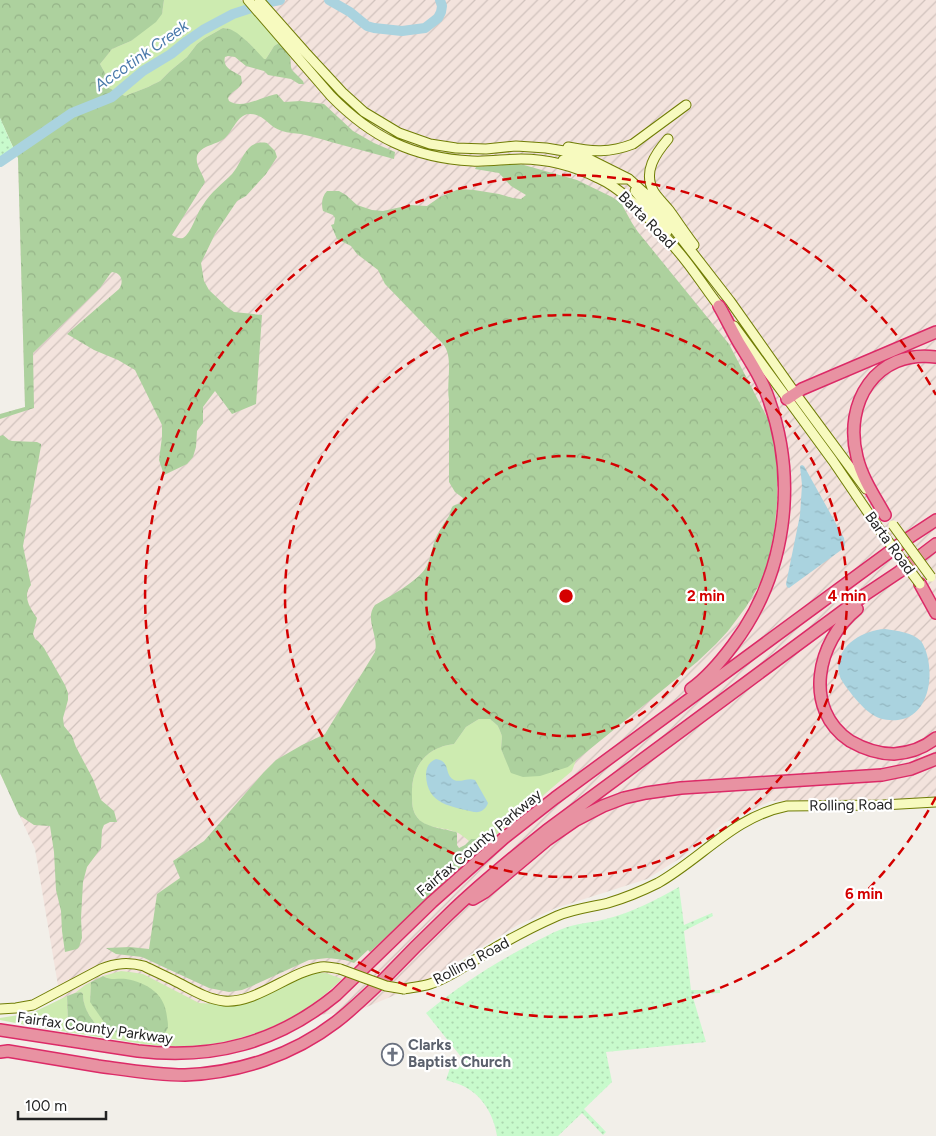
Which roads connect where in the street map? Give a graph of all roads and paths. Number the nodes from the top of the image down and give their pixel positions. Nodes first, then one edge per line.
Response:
1 (248, 0) edge
2 (259, 0) edge
3 (300, 53) junction
4 (686, 105) dead end
5 (668, 138) dead end
6 (516, 146) junction
7 (545, 160) junction
8 (629, 179) junction
9 (677, 250) junction
10 (717, 284) junction
11 (719, 306) junction
12 (936, 332) edge
13 (936, 357) edge
14 (791, 396) junction
15 (936, 514) edge
16 (885, 515) junction
17 (936, 520) edge
18 (907, 538) junction
19 (936, 544) edge
20 (899, 572) junction
21 (933, 581) edge
22 (920, 584) junction
23 (936, 604) edge
24 (936, 613) edge
25 (638, 737) junction
26 (936, 738) edge
27 (936, 759) edge
28 (936, 802) edge
29 (448, 915) junction
30 (0, 1009) edge
31 (0, 1030) edge
32 (4, 1051) edge

1 - 3 street, Barta Road
2 - 3 street, Barta Road
3 - 6 street, Barta Road
3 - 7 street, Barta Road
4 - 6 street
5 - 10 street
6 - 8 street, Barta Road
7 - 8 street
7 - 9 street, Barta Road
8 - 9 street
8 - 10 street, Barta Road
9 - 11 street, Barta Road
10 - 14 street, Barta Road
11 - 14 street, Barta Road
11 - 25 highway
12 - 14 highway
13 - 16 highway
14 - 16 street, Barta Road
14 - 22 street, Barta Road, bridge
15 - 18 highway
16 - 21 street, Barta Road, bridge
17 - 18 highway, Fairfax County Parkway
18 - 25 highway, Fairfax County Parkway
19 - 20 highway
20 - 26 highway
20 - 29 highway
22 - 23 street, Barta Road
22 - 24 highway
25 - 31 highway, Fairfax County Parkway
27 - 29 highway
28 - 30 street, Rolling Road, bridge
29 - 32 highway

